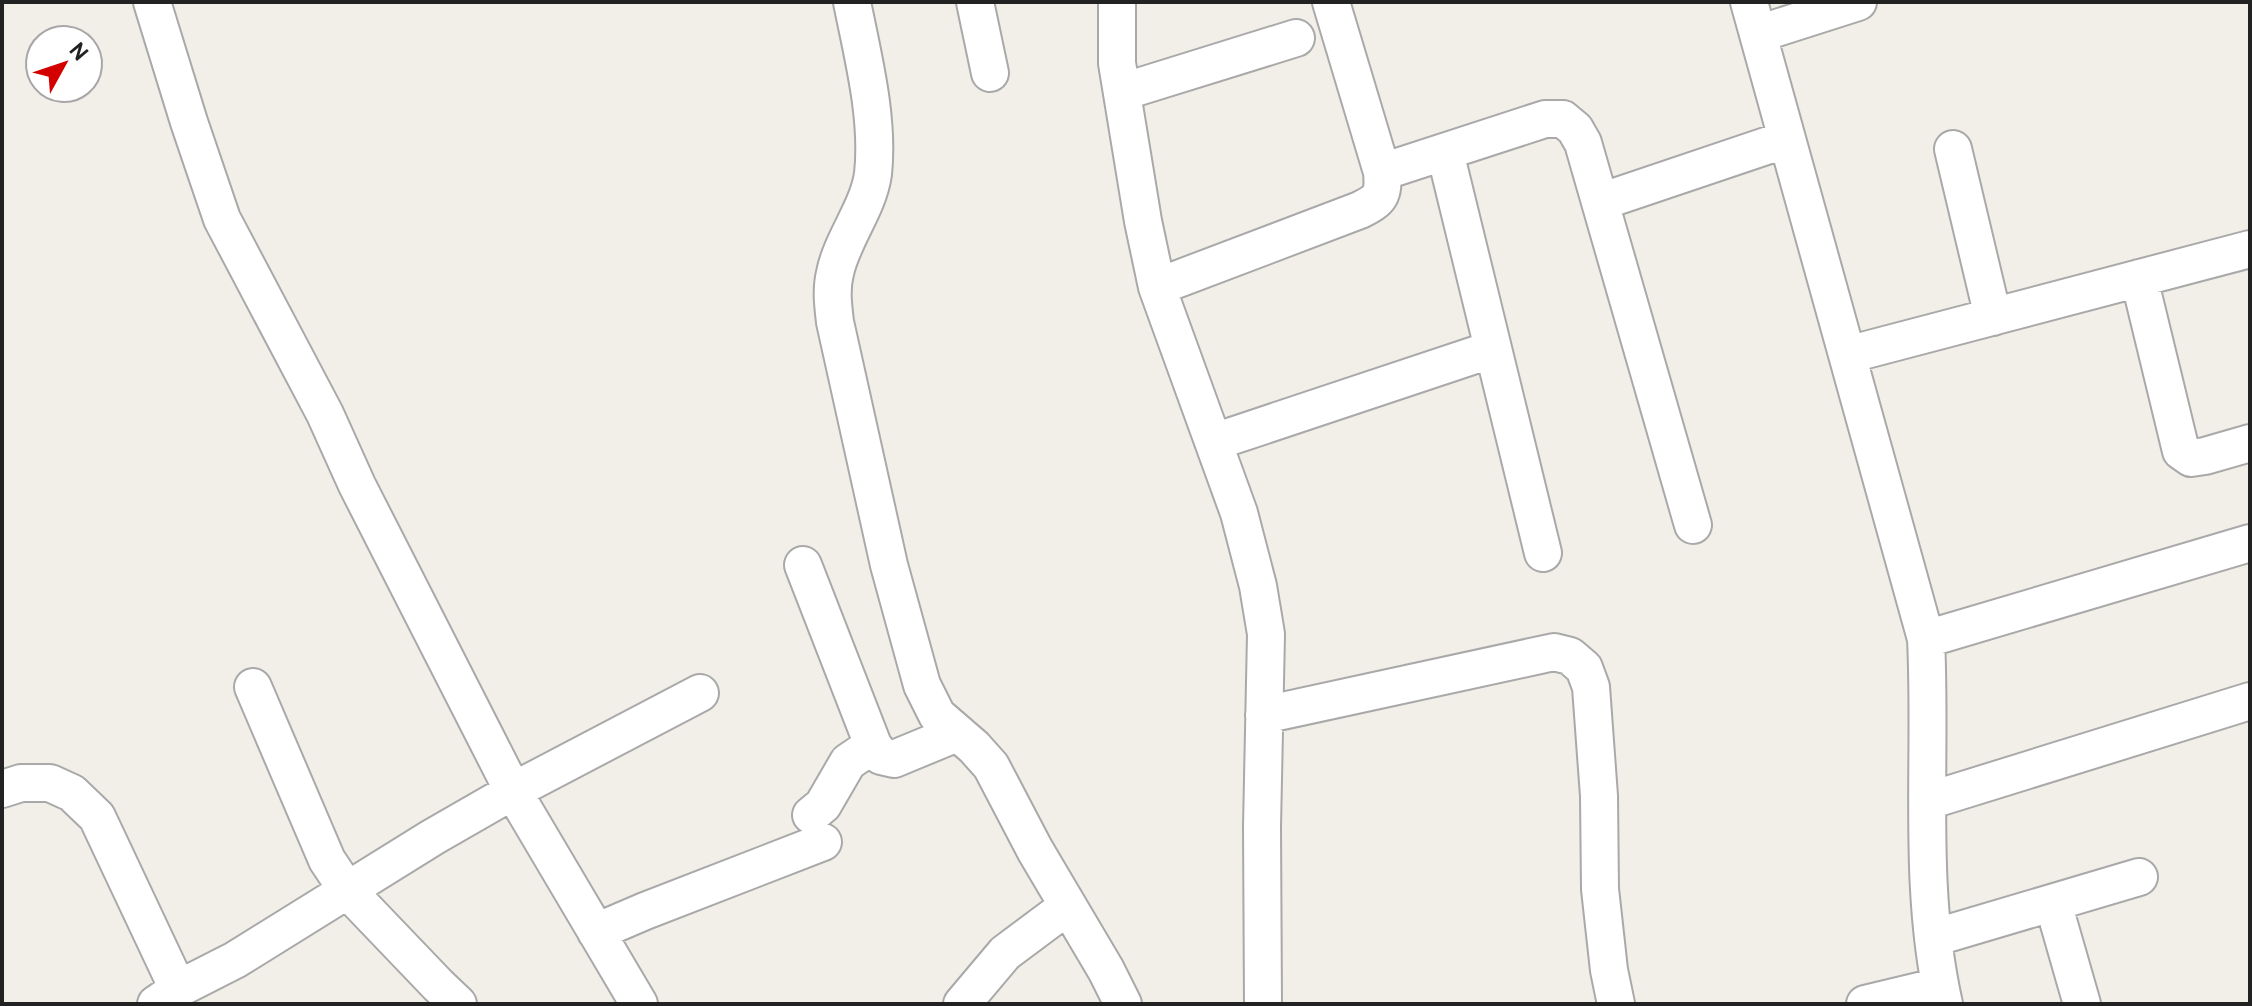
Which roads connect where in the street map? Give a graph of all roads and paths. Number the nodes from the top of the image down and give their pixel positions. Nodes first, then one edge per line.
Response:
1 (152, 2) edge
2 (852, 2) edge
3 (975, 2) edge
4 (1117, 2) edge
5 (1331, 2) edge
6 (1858, 2) edge
7 (1754, 18) edge
8 (1296, 38) dead end
9 (990, 73) dead end
10 (1122, 92) junction
11 (1787, 139) junction
12 (1953, 149) dead end
13 (1445, 152) junction
14 (1382, 172) junction
15 (1600, 202) junction
16 (2250, 249) edge
17 (2139, 278) junction
18 (1157, 287) junction
19 (1993, 317) junction
20 (1493, 349) junction
21 (1847, 355) junction
22 (1214, 442) junction
23 (2250, 443) edge
24 (1693, 525) dead end
25 (2250, 543) edge
26 (1543, 553) dead end
27 (803, 565) dead end
28 (1926, 639) junction
29 (253, 687) dead end
30 (700, 693) dead end
31 (2250, 701) edge
32 (1264, 715) junction
33 (957, 733) junction
34 (873, 745) junction
35 (2, 789) edge
36 (513, 791) junction
37 (1928, 801) junction
38 (2139, 877) dead end
39 (347, 890) junction
40 (2053, 903) junction
41 (1068, 906) junction
42 (596, 932) junction
43 (1933, 938) junction
44 (1942, 995) edge
45 (167, 997) edge
46 (440, 998) edge
47 (639, 1004) edge
48 (962, 1004) edge
49 (1123, 1004) edge
50 (1263, 1004) edge
51 (1616, 1004) edge
52 (1865, 1004) edge
53 (2082, 1004) edge

1 - 36 street
2 - 33 street
3 - 9 street
4 - 10 street
5 - 14 street
6 - 7 street
7 - 11 street
8 - 10 street
10 - 18 street
11 - 15 street
11 - 21 street
12 - 19 street
13 - 14 street
13 - 15 street
13 - 20 street
14 - 18 street
15 - 24 street
16 - 17 street
17 - 19 street
17 - 23 street
18 - 22 street
19 - 21 street
20 - 22 street
20 - 26 street
21 - 28 street
22 - 32 street
25 - 28 street
27 - 34 street
28 - 37 street
29 - 39 street
30 - 36 street
31 - 37 street
32 - 50 street
32 - 51 street
33 - 34 street
33 - 41 street
34 - 42 street
35 - 45 street
36 - 39 street
36 - 42 street
37 - 43 street
38 - 40 street
39 - 45 street
39 - 46 street
40 - 43 street
40 - 53 street
41 - 48 street
41 - 49 street
42 - 47 street
43 - 44 street
44 - 52 street

